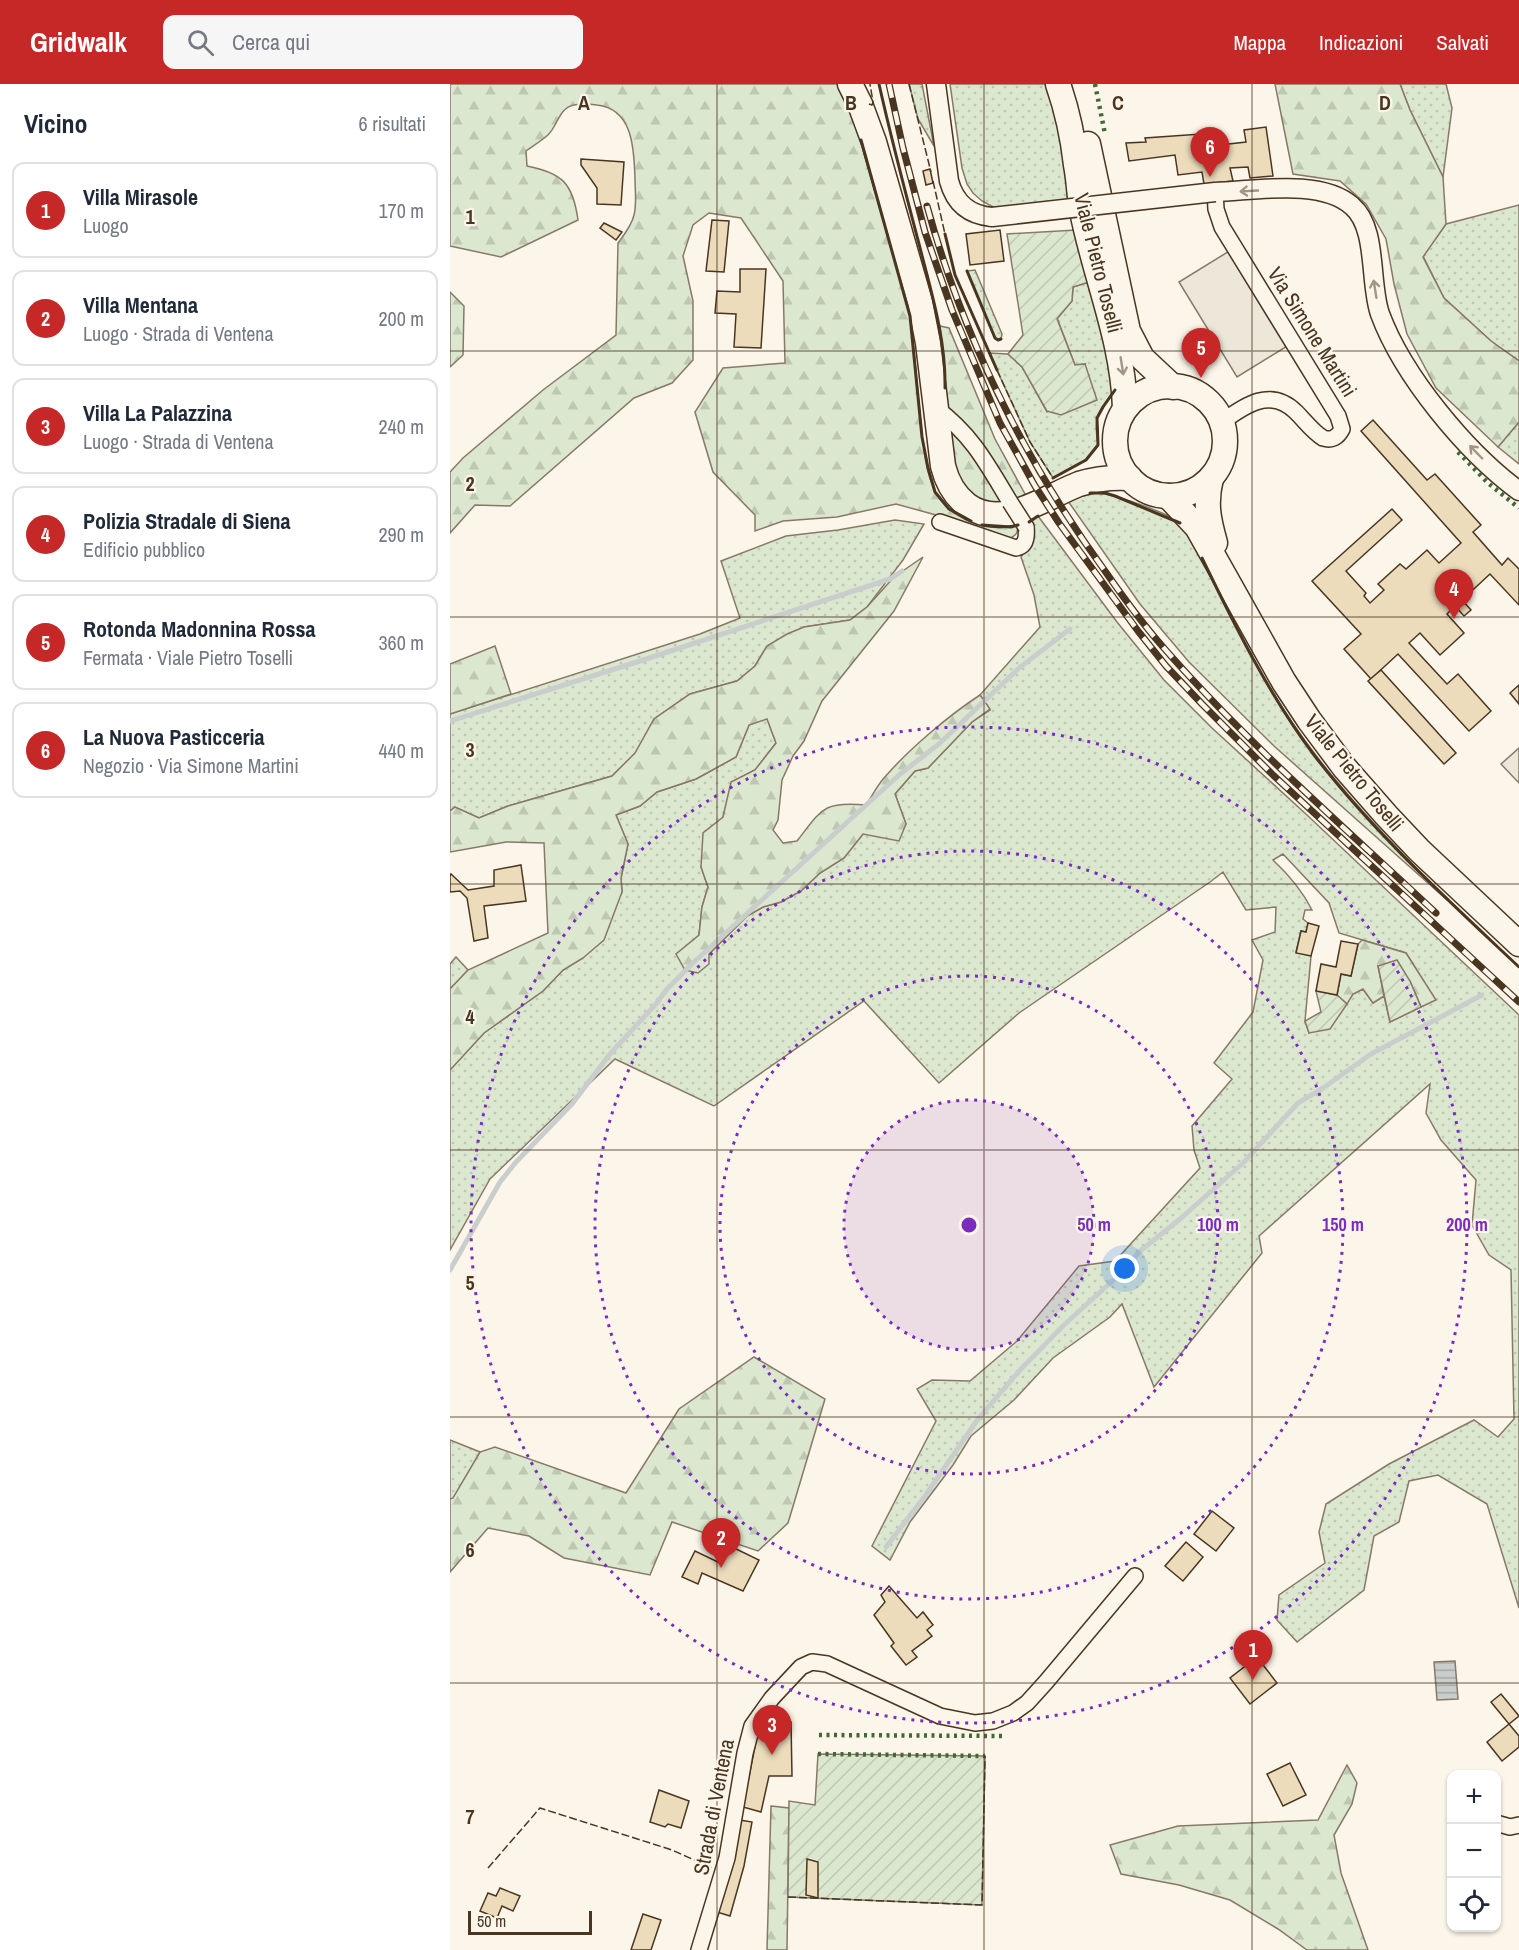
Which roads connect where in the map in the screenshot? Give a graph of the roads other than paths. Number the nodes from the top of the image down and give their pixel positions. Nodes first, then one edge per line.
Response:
1 (850, 84) edge
2 (936, 84) edge
3 (1058, 84) edge
4 (1072, 84) edge
5 (1215, 192) junction
6 (1173, 387) junction
7 (936, 408) junction
8 (1125, 408) junction
9 (1222, 422) junction
10 (1115, 447) junction
11 (1130, 478) junction
12 (1211, 478) junction
13 (1080, 484) junction
14 (1519, 491) edge
15 (1168, 496) junction
16 (939, 522) dead end
17 (1224, 574) junction
18 (1519, 944) edge
19 (1135, 1576) dead end
20 (1500, 1824) edge
21 (1519, 1825) edge
22 (699, 1950) edge

1 - 7 main road
2 - 5 street, bridge
3 -> 8 main road, Viale Pietro Toselli
4 - 6 main road, Viale Pietro Toselli
5 - 9 street, Via Simone Martini
14 -> 5 street
6 - 8 main road
6 - 9 main road, Viale Pietro Toselli
7 - 13 main road
7 - 16 street, bridge
8 - 10 main road, Viale Pietro Toselli
9 - 12 main road, Viale Pietro Toselli
10 - 11 main road
10 - 13 main road
11 - 13 main road
11 - 15 main road, Viale Pietro Toselli
12 - 15 main road
12 - 17 main road, Viale Pietro Toselli
15 - 17 main road, Viale Pietro Toselli
17 - 18 main road, Viale Pietro Toselli
19 - 22 street, Strada di Ventena
20 - 21 street

